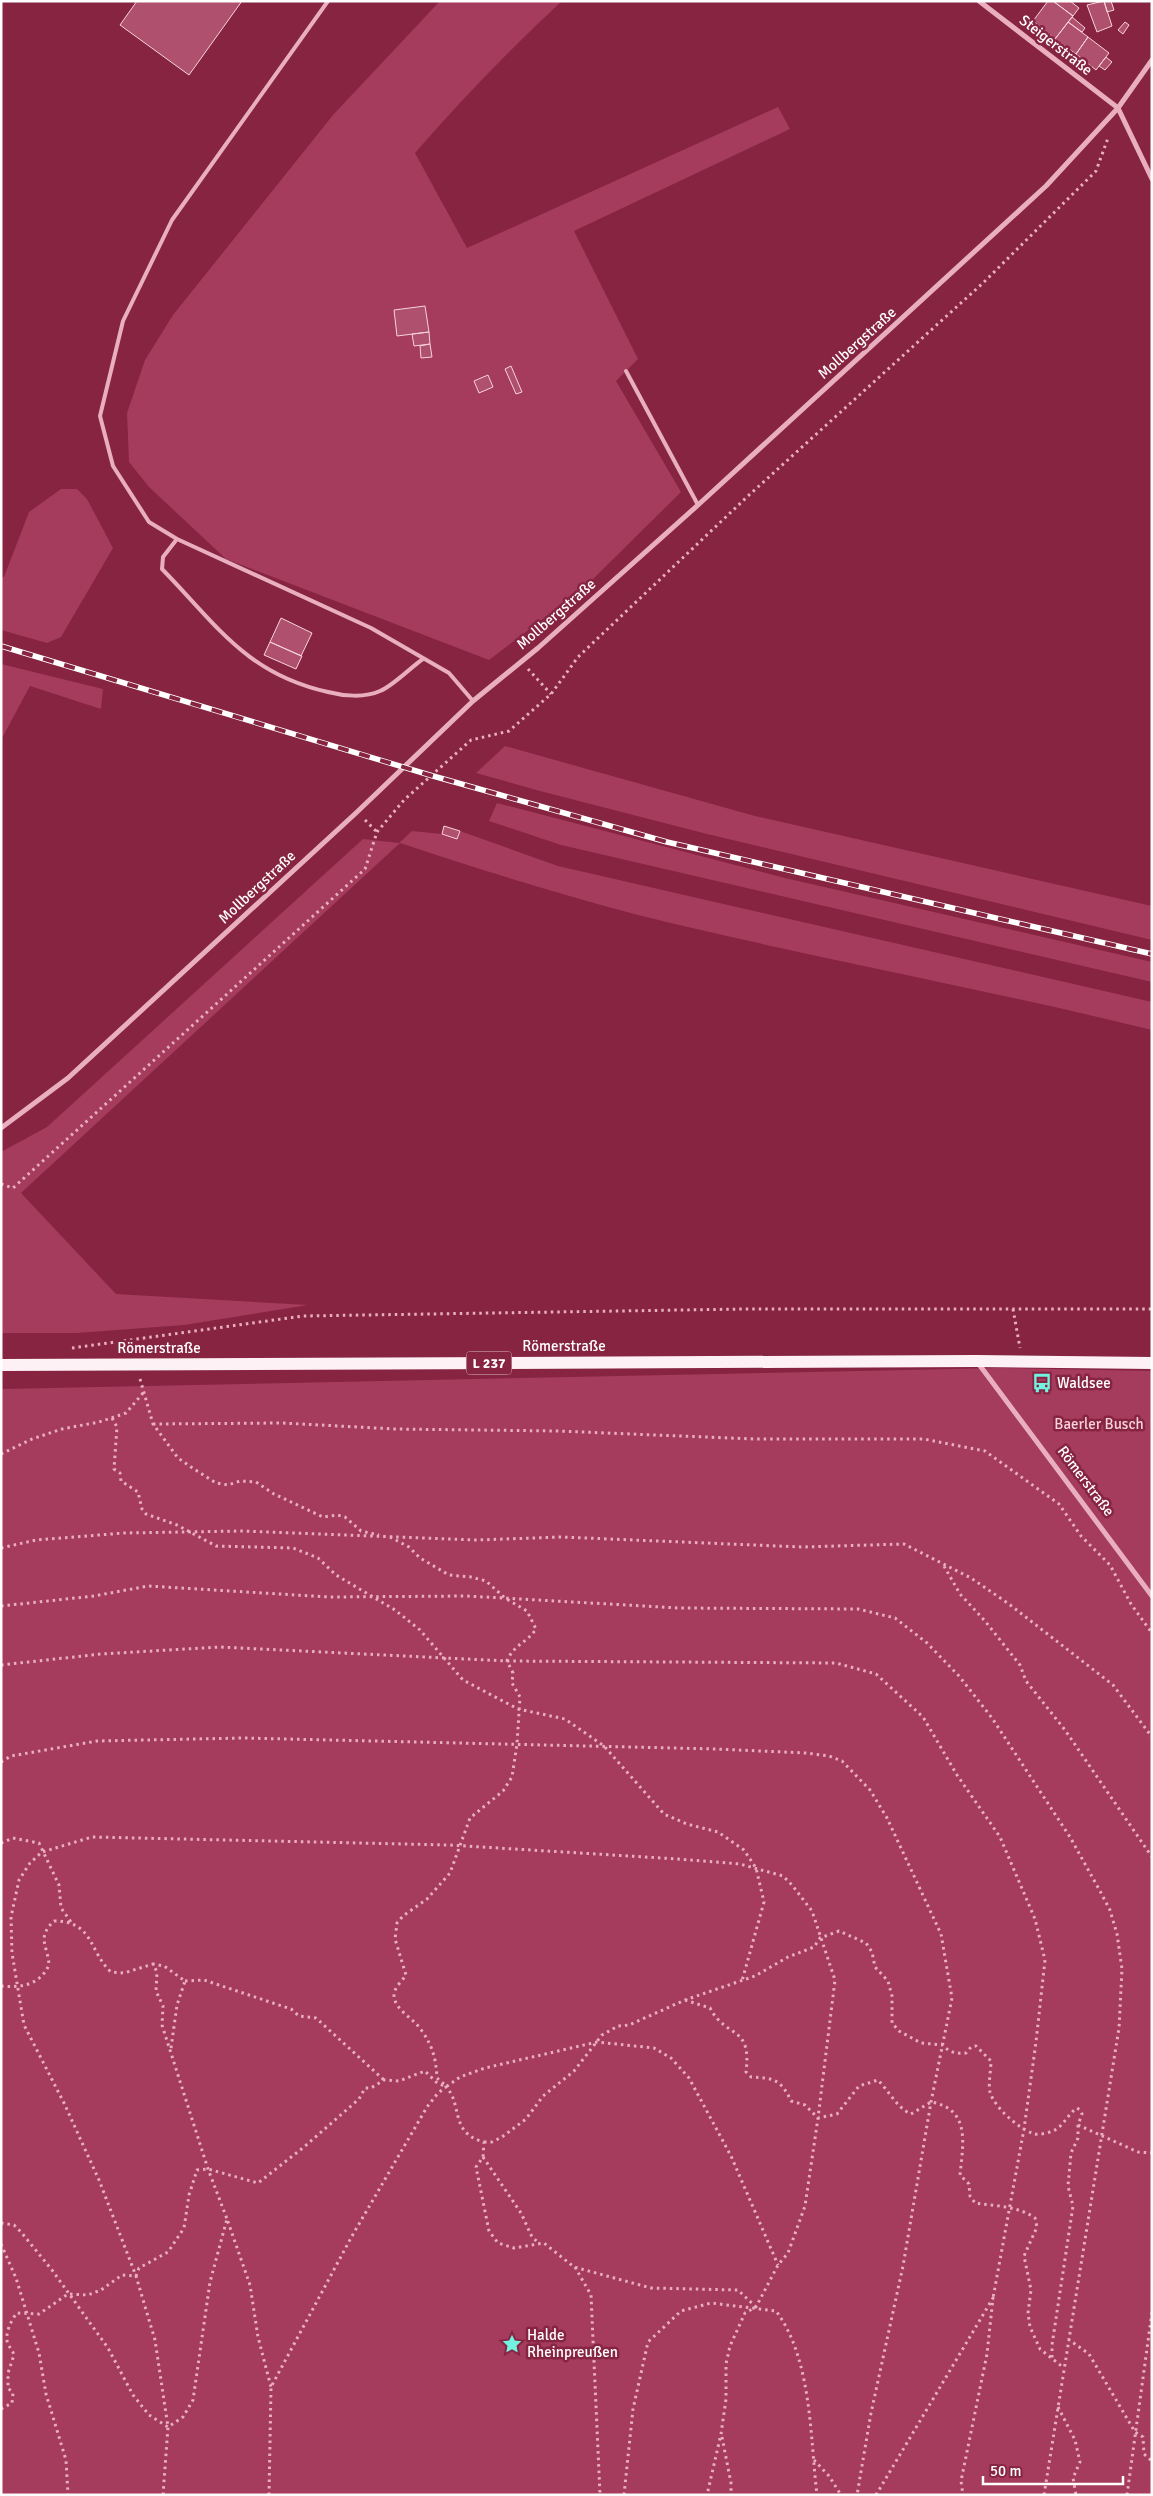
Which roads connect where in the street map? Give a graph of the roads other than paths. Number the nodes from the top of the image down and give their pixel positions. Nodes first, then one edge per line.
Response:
1 (328, 1) edge
2 (979, 1) edge
3 (1152, 60) edge
4 (1118, 108) junction
5 (1152, 179) edge
6 (626, 371) dead end
7 (698, 505) junction
8 (176, 539) junction
9 (423, 658) junction
10 (473, 701) junction
11 (1, 1128) edge
12 (976, 1361) junction
13 (1152, 1363) edge
14 (1, 1365) edge
15 (1152, 1596) edge

1 - 8 lane
2 - 4 street, Steigerstraße
3 - 4 street, Mollbergstraße
4 - 5 street
4 - 7 street, Mollbergstraße
6 - 7 lane
7 - 10 street, Mollbergstraße
8 - 9 lane
8 - 9 lane
9 - 10 lane
10 - 11 street, Mollbergstraße
12 - 13 main road, Römerstraße / L 237
12 - 14 main road, Römerstraße / L 237
12 - 15 street, Römerstraße

